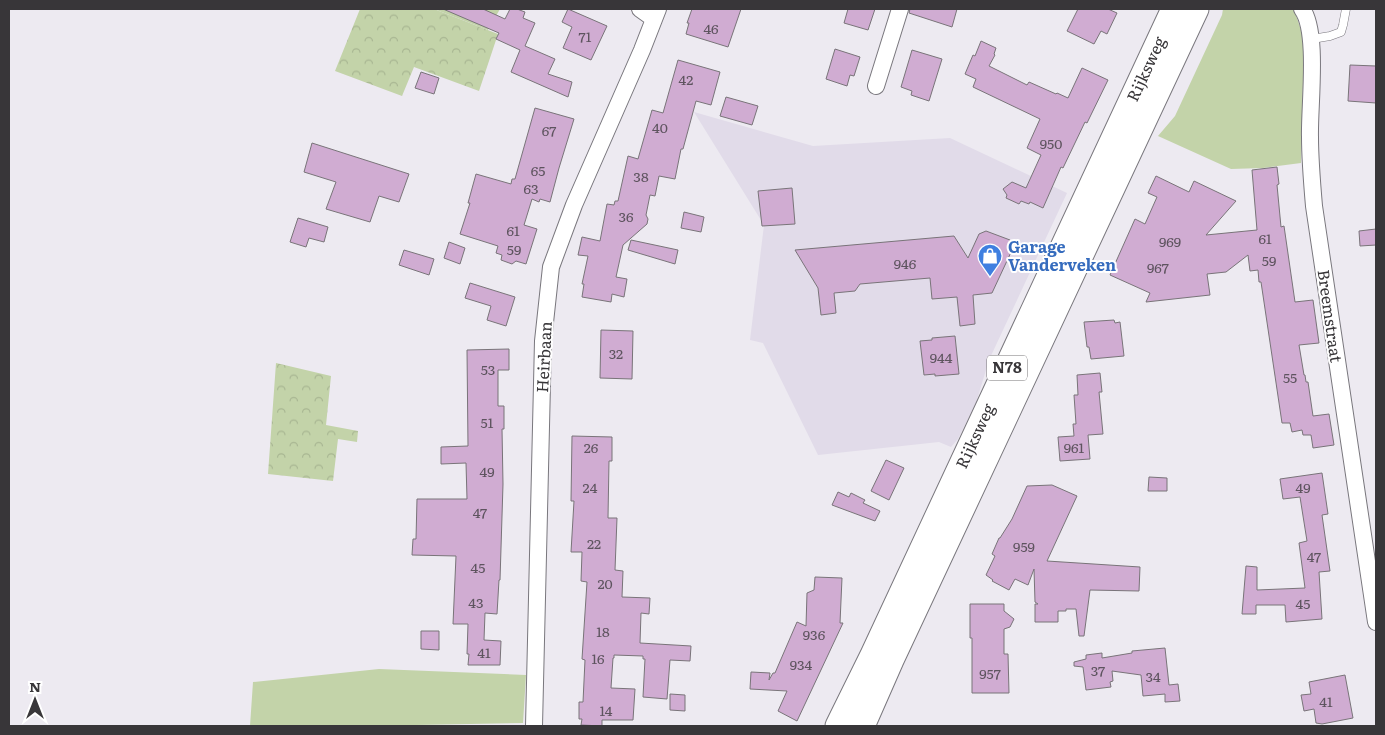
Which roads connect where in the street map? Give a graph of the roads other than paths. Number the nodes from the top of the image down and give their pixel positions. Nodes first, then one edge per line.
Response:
1 (640, 9) edge
2 (900, 9) edge
3 (1174, 9) edge
4 (1196, 9) edge
5 (1302, 9) edge
6 (1346, 9) edge
7 (656, 14) edge
8 (1312, 38) junction
9 (876, 86) dead end
10 (1376, 622) edge
11 (865, 725) edge
12 (534, 726) edge
13 (838, 726) edge

1 - 7 street
2 - 9 street
3 - 13 main road, Rijksweg / N78
4 - 11 main road, Rijksweg / N78
5 - 8 street, Breemstraat
6 - 8 lane
7 - 12 street, Heirbaan
8 - 10 street, Breemstraat

